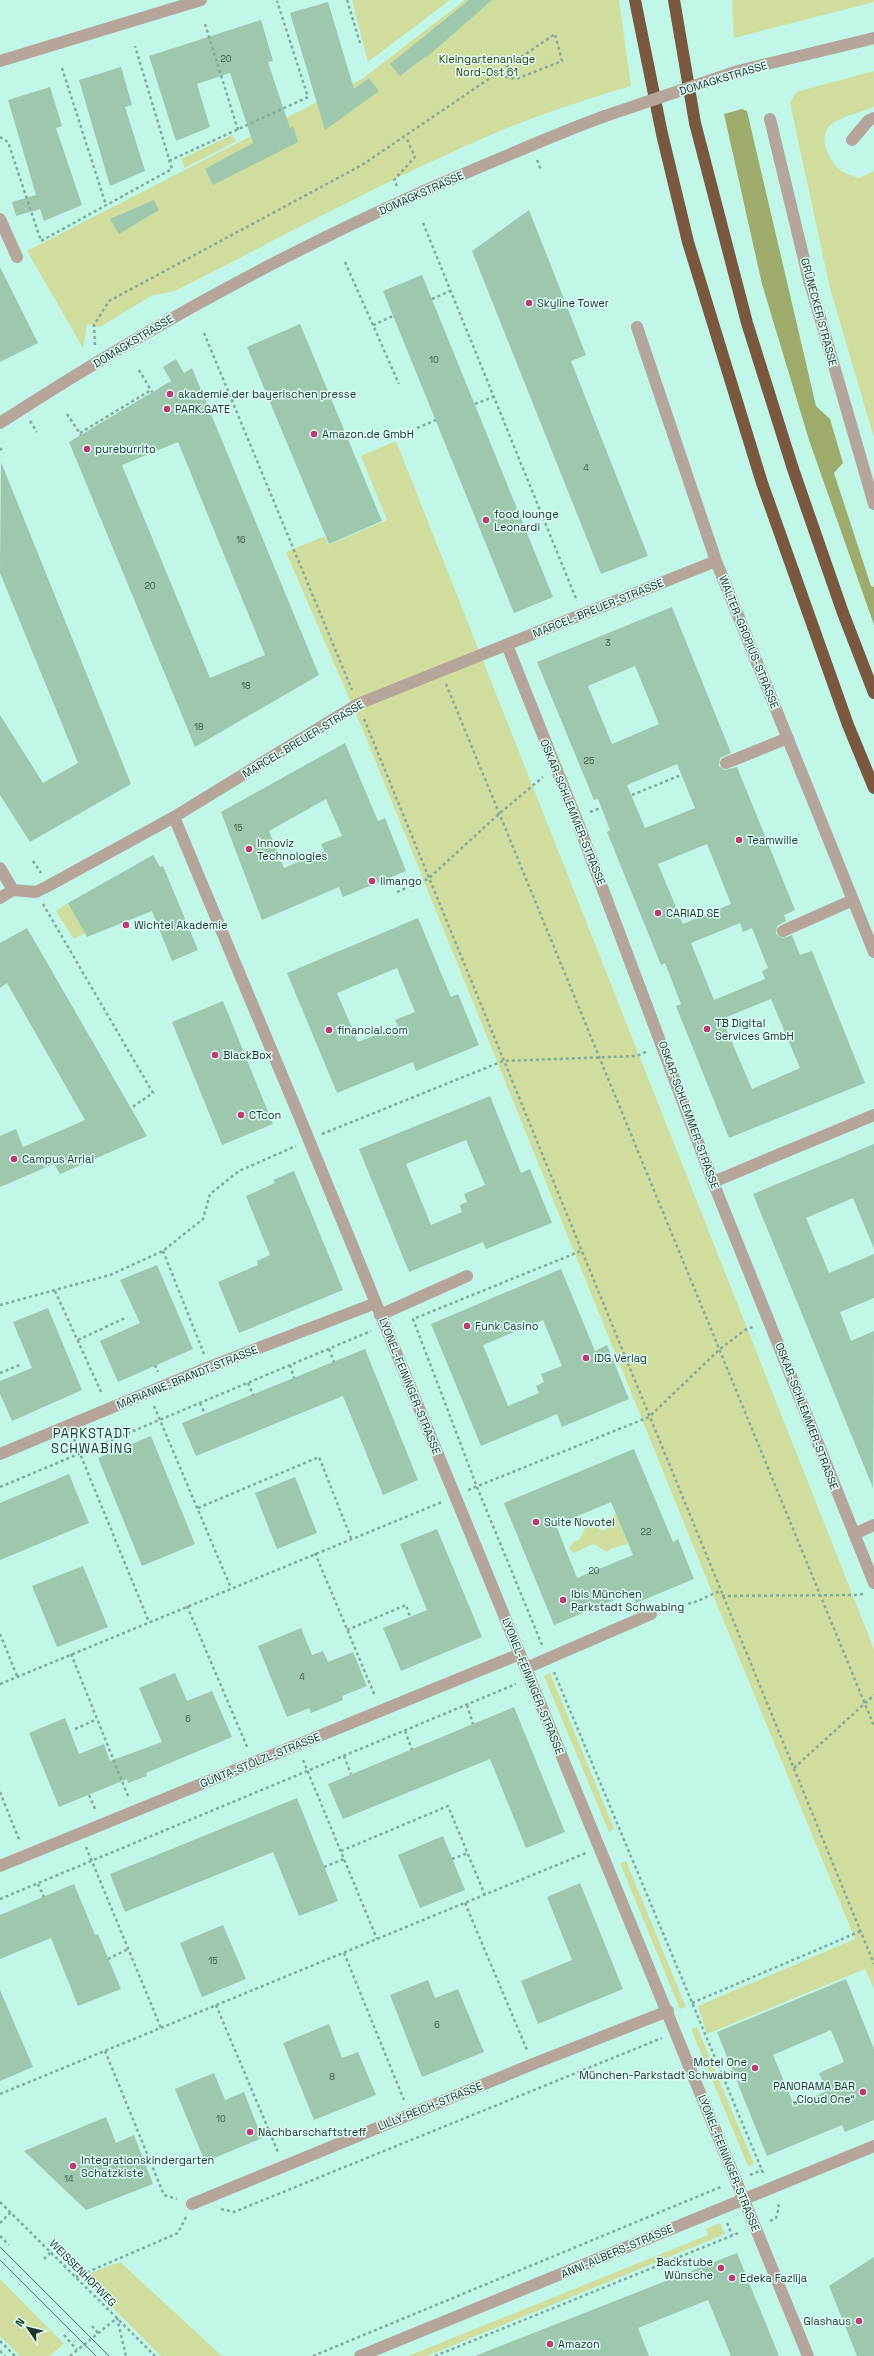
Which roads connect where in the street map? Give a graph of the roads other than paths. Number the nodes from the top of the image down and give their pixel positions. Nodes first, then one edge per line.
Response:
1 (201, 0) edge
2 (635, 0) edge
3 (674, 0) edge
4 (874, 38) edge
5 (0, 61) edge
6 (874, 118) edge
7 (770, 119) dead end
8 (852, 140) dead end
9 (0, 218) edge
10 (17, 257) dead end
11 (637, 327) dead end
12 (0, 423) edge
13 (874, 504) edge
14 (716, 561) junction
15 (507, 645) junction
16 (874, 693) edge
17 (788, 738) junction
18 (726, 763) dead end
19 (874, 788) edge
20 (174, 817) junction
21 (0, 868) edge
22 (13, 890) junction
23 (0, 898) edge
24 (853, 900) junction
25 (783, 931) dead end
26 (874, 952) edge
27 (874, 1115) edge
28 (713, 1182) junction
29 (467, 1276) dead end
30 (376, 1303) junction
31 (382, 1320) junction
32 (0, 1454) edge
33 (874, 1526) edge
34 (854, 1534) junction
35 (871, 1588) edge
36 (651, 1614) road end
37 (520, 1654) junction
38 (528, 1673) junction
39 (0, 1866) edge
40 (668, 2011) junction
41 (874, 2146) edge
42 (743, 2199) junction
43 (192, 2204) road end
44 (360, 2356) edge
45 (808, 2356) edge

1 - 5 street
2 - 19 highway
3 - 16 highway
4 - 12 street, DOMAGKSTRASSE, bridge
6 - 8 street
7 - 13 street, GRÜNECKER STRASSE
9 - 10 street
11 - 14 street, WALTER-GROPIUS-STRASSE
14 - 15 street, MARCEL-BREUER-STRASSE
14 - 17 street, WALTER-GROPIUS-STRASSE
15 - 20 street, MARCEL-BREUER-STRASSE
15 - 28 street, OSKAR-SCHLEMMER-STRASSE
17 - 18 street
17 - 24 street, WALTER-GROPIUS-STRASSE
20 - 22 street, MARCEL-BREUER-STRASSE
20 - 30 street, LYONEL-FEININGER-STRASSE
21 - 22 street
22 - 23 street
24 - 25 street
24 - 26 street, WALTER-GROPIUS-STRASSE
27 - 28 street
28 - 34 street, OSKAR-SCHLEMMER-STRASSE
29 - 31 street
30 - 31 street, LYONEL-FEININGER-STRASSE
30 - 32 street, MARIANNE-BRANDT-STRASSE
31 - 37 street, LYONEL-FEININGER-STRASSE
33 - 34 street
34 - 35 street, OSKAR-SCHLEMMER-STRASSE
36 - 38 street
37 - 38 street, LYONEL-FEININGER-STRASSE
37 - 39 street, GUNTA-STÖLZL-STRASSE
38 - 40 street, LYONEL-FEININGER-STRASSE
40 - 42 street, LYONEL-FEININGER-STRASSE
40 - 43 street, LILLY-REICH-STRASSE
41 - 42 street, ANNI-ALBERS-STRASSE
42 - 44 street, ANNI-ALBERS-STRASSE
42 - 45 street, LYONEL-FEININGER-STRASSE

